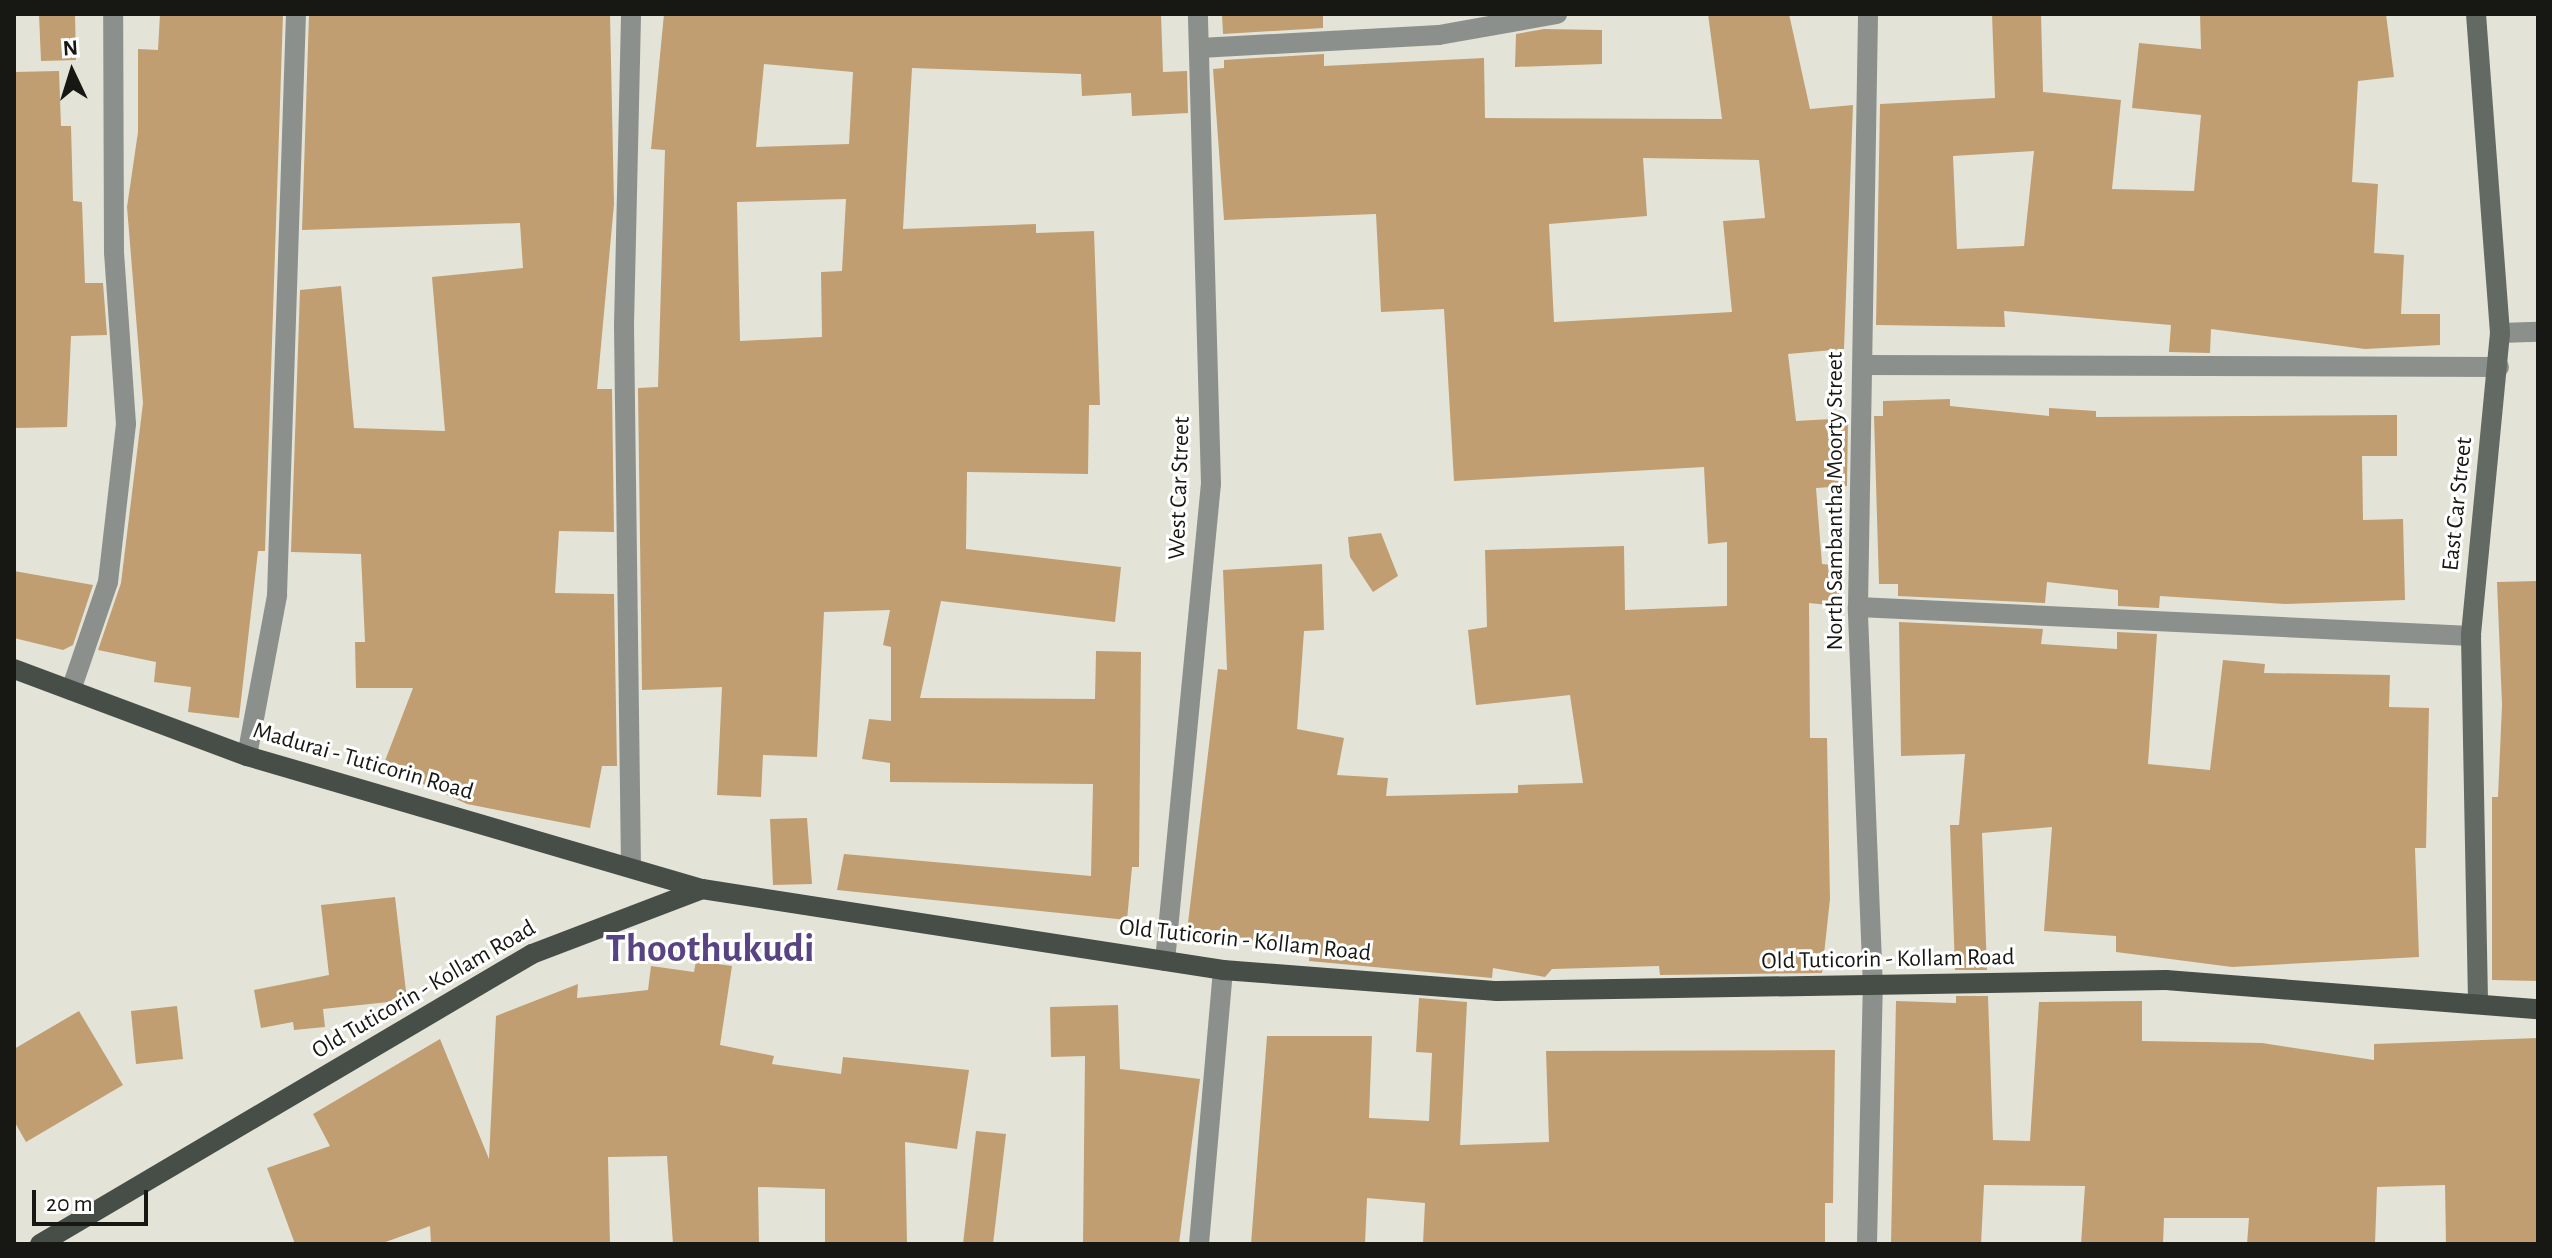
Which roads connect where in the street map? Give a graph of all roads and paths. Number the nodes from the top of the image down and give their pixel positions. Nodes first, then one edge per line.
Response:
1 (113, 14) edge
2 (296, 14) edge
3 (631, 14) edge
4 (1198, 14) edge
5 (1557, 14) edge
6 (1868, 14) edge
7 (2476, 14) edge
8 (1200, 48) junction
9 (2538, 332) edge
10 (2500, 333) junction
11 (1863, 365) junction
12 (2499, 367) junction
13 (1858, 607) junction
14 (2471, 636) junction
15 (14, 669) edge
16 (71, 690) junction
17 (247, 756) junction
18 (631, 868) junction
19 (702, 889) junction
20 (1165, 961) junction
21 (1223, 970) junction
22 (1873, 988) junction
23 (2478, 1000) junction
24 (2538, 1009) edge
25 (40, 1244) edge
26 (1199, 1244) edge
27 (1867, 1244) edge

1 - 16 street
2 - 17 street
3 - 18 street
4 - 8 street, West Car Street
5 - 8 street
6 - 11 street, North Sambantha Moorty Street
7 - 10 main road, East Car Street
8 - 20 street, West Car Street
9 - 10 street
10 - 12 main road, East Car Street
11 - 12 street
11 - 13 street, North Sambantha Moorty Street
12 - 14 main road, East Car Street
13 - 14 street
13 - 22 street, North Sambantha Moorty Street
14 - 23 main road, East Car Street
15 - 16 main road, Madurai - Tuticorin Road
16 - 17 main road, Madurai - Tuticorin Road
17 - 18 main road, Madurai - Tuticorin Road
18 - 19 main road, Madurai - Tuticorin Road
19 - 20 main road, Old Tuticorin - Kollam Road
19 - 25 main road, Old Tuticorin - Kollam Road
20 - 21 main road, Old Tuticorin - Kollam Road
21 - 22 main road, Old Tuticorin - Kollam Road
21 - 26 street
22 - 23 main road, Old Tuticorin - Kollam Road
22 - 27 street, North Sambantha Moorty Street
23 - 24 main road, Old Tuticorin - Kollam Road

